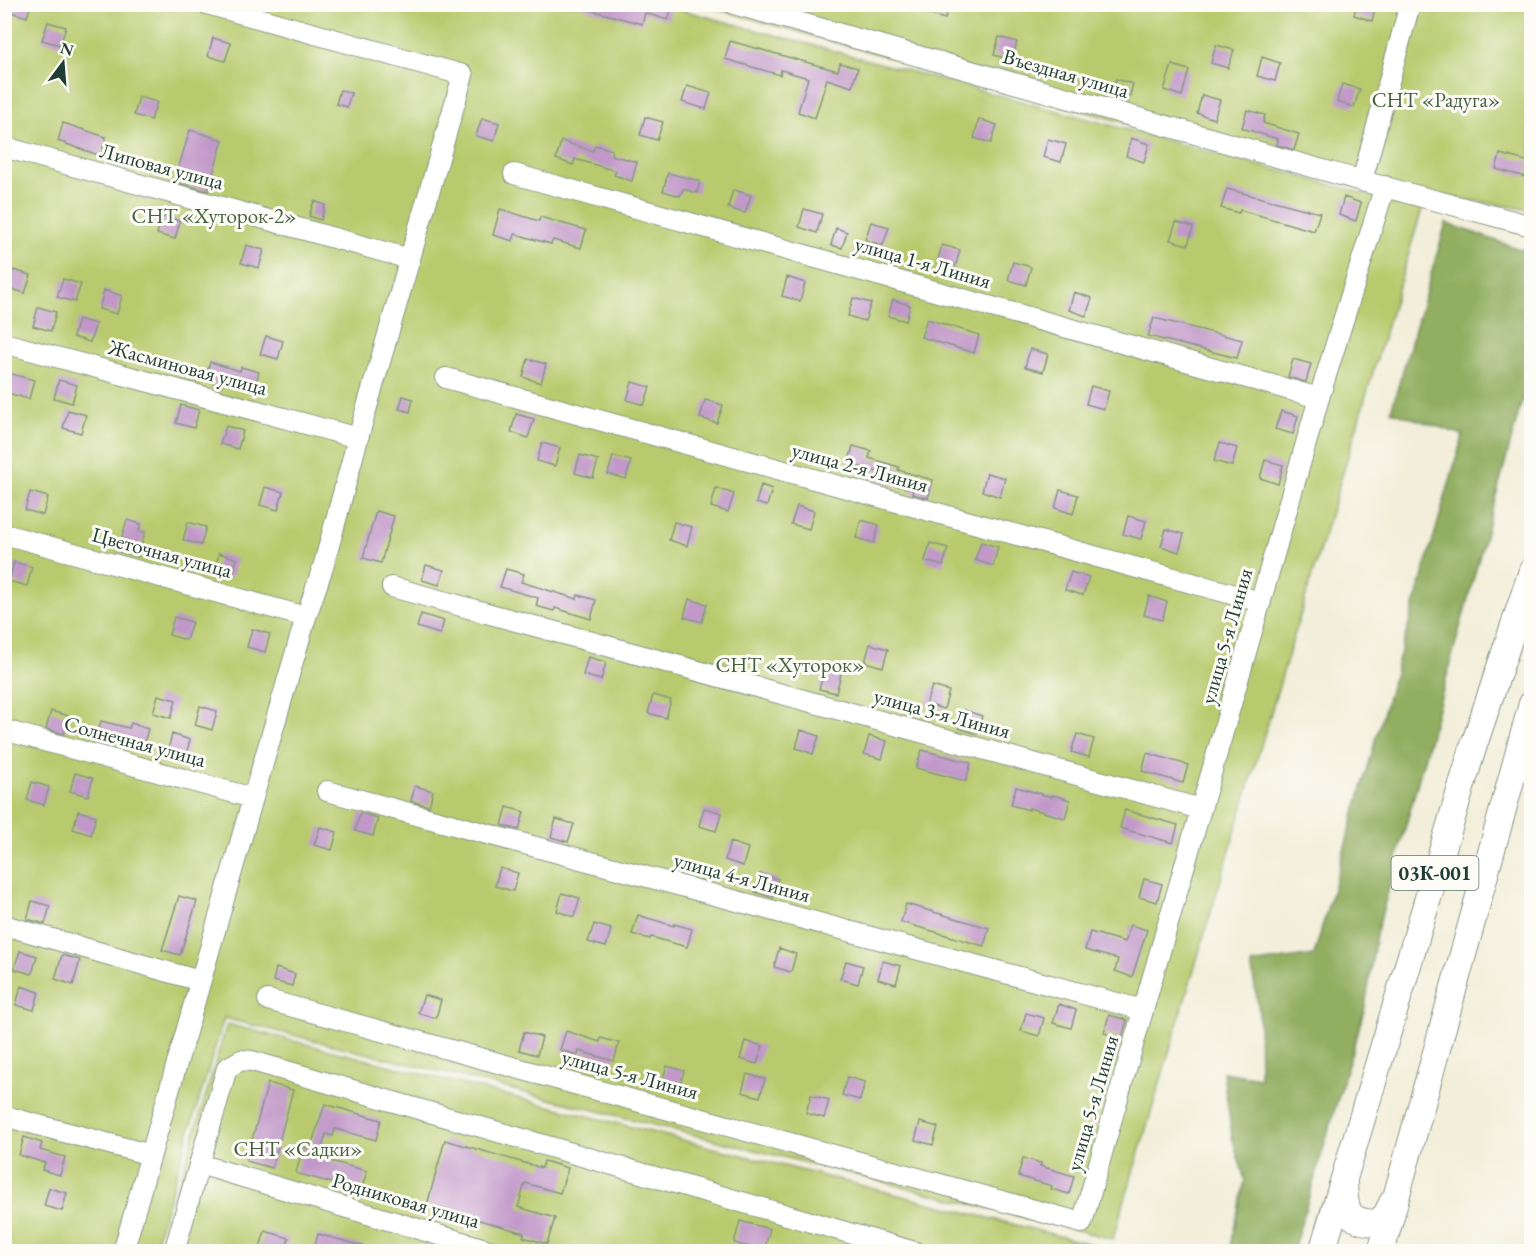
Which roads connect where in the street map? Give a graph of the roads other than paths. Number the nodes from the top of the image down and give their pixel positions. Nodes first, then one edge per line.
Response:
1 (207, 4) edge
2 (734, 4) edge
3 (1410, 4) edge
4 (4, 147) edge
5 (514, 174) dead end
6 (1362, 181) junction
7 (1385, 186) junction
8 (1532, 226) edge
9 (410, 259) junction
10 (4, 343) edge
11 (446, 378) dead end
12 (1319, 398) junction
13 (358, 438) junction
14 (4, 534) edge
15 (1532, 571) edge
16 (392, 587) dead end
17 (1261, 602) junction
18 (306, 617) junction
19 (1532, 704) edge
20 (4, 730) edge
21 (327, 791) dead end
22 (253, 798) junction
23 (1201, 809) junction
24 (4, 925) edge
25 (200, 981) junction
26 (268, 999) dead end
27 (1143, 1010) junction
28 (4, 1116) edge
29 (151, 1155) junction
30 (199, 1164) junction
31 (1344, 1177) junction
32 (1397, 1194) junction
33 (123, 1251) edge
34 (174, 1251) edge
35 (496, 1251) edge
36 (915, 1251) edge
37 (1322, 1251) edge
38 (1381, 1251) edge

1 - 9 street
2 - 6 street, Въездная улица
3 - 6 street
4 - 9 street, Липовая улица
5 - 12 street, улица 1-я Линия
6 - 7 street, Въездная улица
7 - 8 street, Въездная улица
7 - 12 street, улица 5-я Линия
9 - 13 street
10 - 13 street, Жасминовая улица
11 - 17 street, улица 2-я Линия
12 - 17 street, улица 5-я Линия
13 - 18 street
14 - 18 street, Цветочная улица
15 - 31 main road, 03К-001
16 - 23 street, улица 3-я Линия
17 - 23 street, улица 5-я Линия
18 - 22 street
19 - 32 main road, 03К-001
20 - 22 street, Солнечная улица
21 - 27 street, улица 4-я Линия
22 - 25 street
23 - 27 street, улица 5-я Линия
24 - 25 street
25 - 29 street
26 - 27 street, улица 5-я Линия
28 - 29 street
29 - 33 street
30 - 34 street
30 - 35 street, Родниковая улица
30 - 36 street
31 - 32 main road, 03К-001
31 - 37 main road, 03К-001
32 - 38 main road, 03К-001

